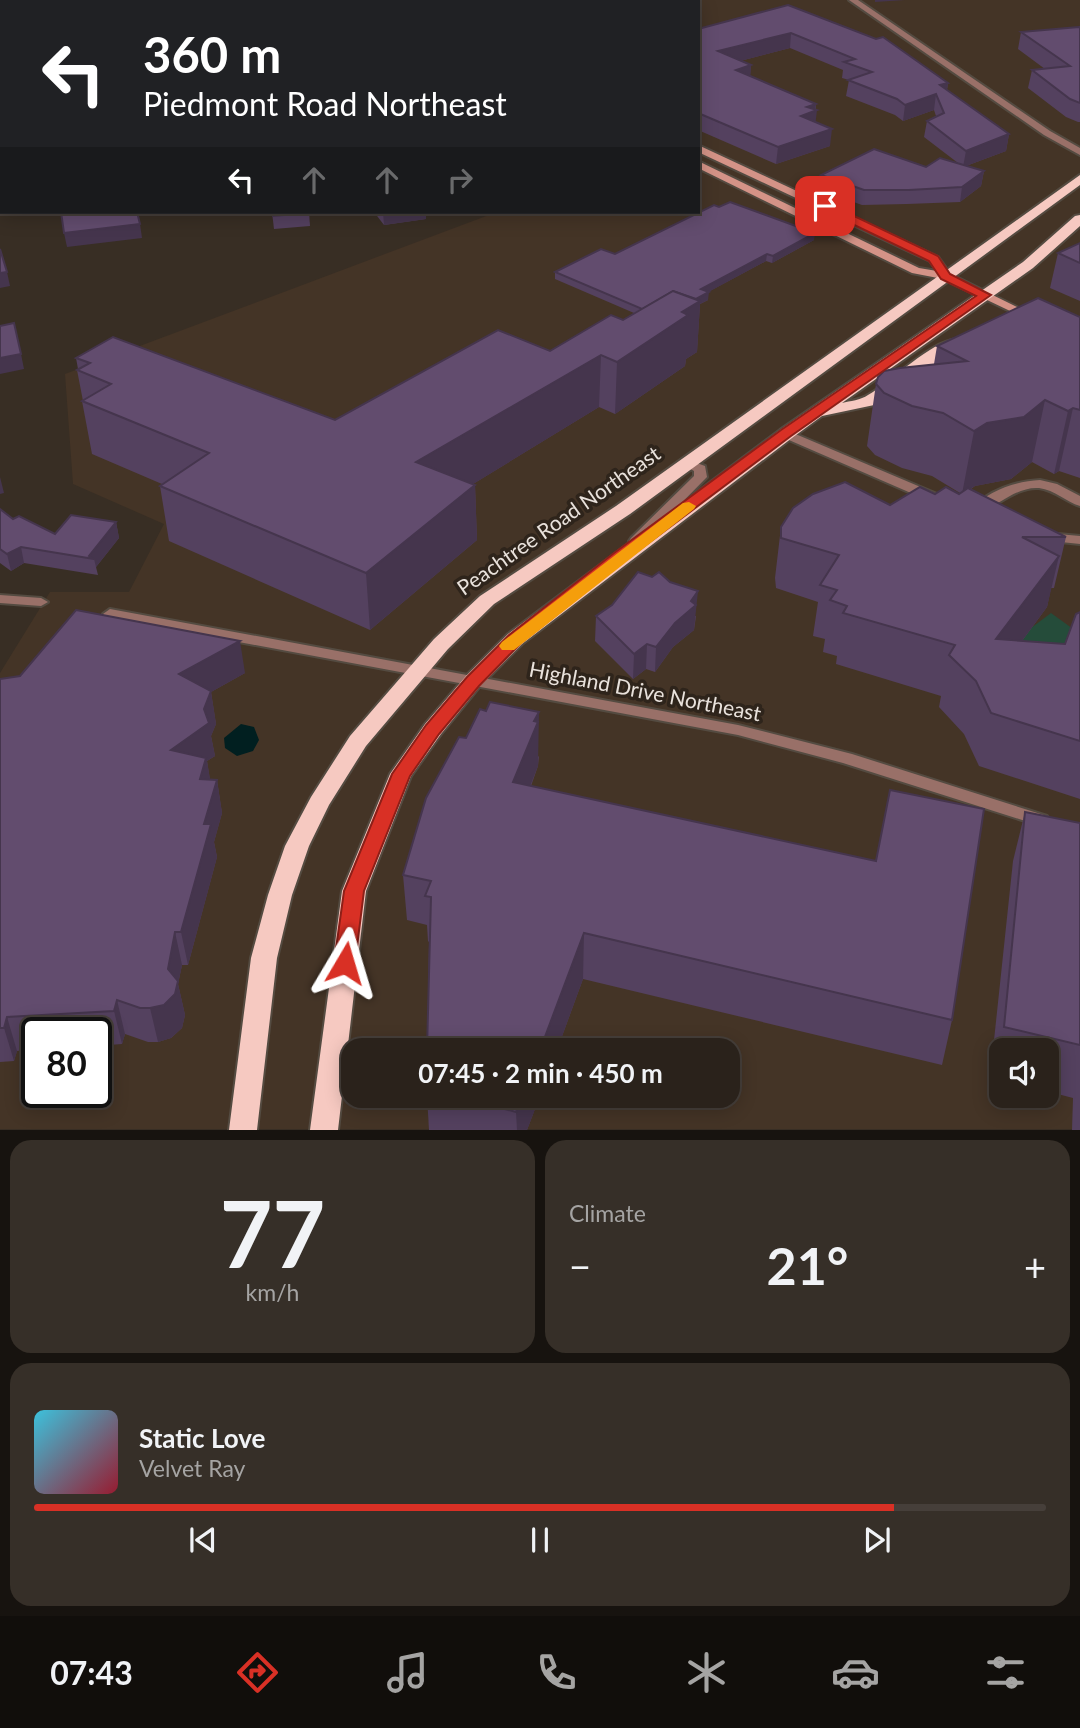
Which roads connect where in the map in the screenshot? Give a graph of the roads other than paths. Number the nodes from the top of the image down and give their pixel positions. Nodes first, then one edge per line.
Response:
1 (853, 0) edge
2 (700, 149) edge
3 (1080, 152) edge
4 (700, 165) edge
5 (1080, 179) edge
6 (1080, 219) edge
7 (946, 276) junction
8 (985, 295) junction
9 (1047, 324) edge
10 (974, 338) edge
11 (814, 414) junction
12 (786, 433) junction
13 (686, 463) junction
14 (1080, 502) edge
15 (960, 508) junction
16 (991, 521) edge
17 (1034, 534) edge
18 (1080, 540) edge
19 (620, 557) junction
20 (0, 599) edge
21 (41, 603) dead end
22 (110, 614) edge
23 (416, 672) junction
24 (473, 681) junction
25 (1059, 825) edge
26 (243, 1129) edge
27 (324, 1129) edge

1 - 3 street
2 - 7 main road
4 - 7 main road
5 - 7 highway, Peachtree Road Northeast
6 - 8 highway
7 - 8 main road
7 - 13 highway, Peachtree Road Northeast
8 - 9 main road
8 - 11 highway
10 - 11 highway
11 - 12 highway
12 - 15 street
12 - 19 highway
13 - 19 street
13 - 23 highway, Peachtree Road Northeast
14 - 15 street
15 - 16 street
17 - 18 street
19 - 24 highway
20 - 21 street
22 - 23 street, Highland Drive Northeast
23 - 24 street, Highland Drive Northeast
23 - 26 highway, Peachtree Road Northeast
24 - 25 street, Highland Drive Northeast
24 - 27 highway

